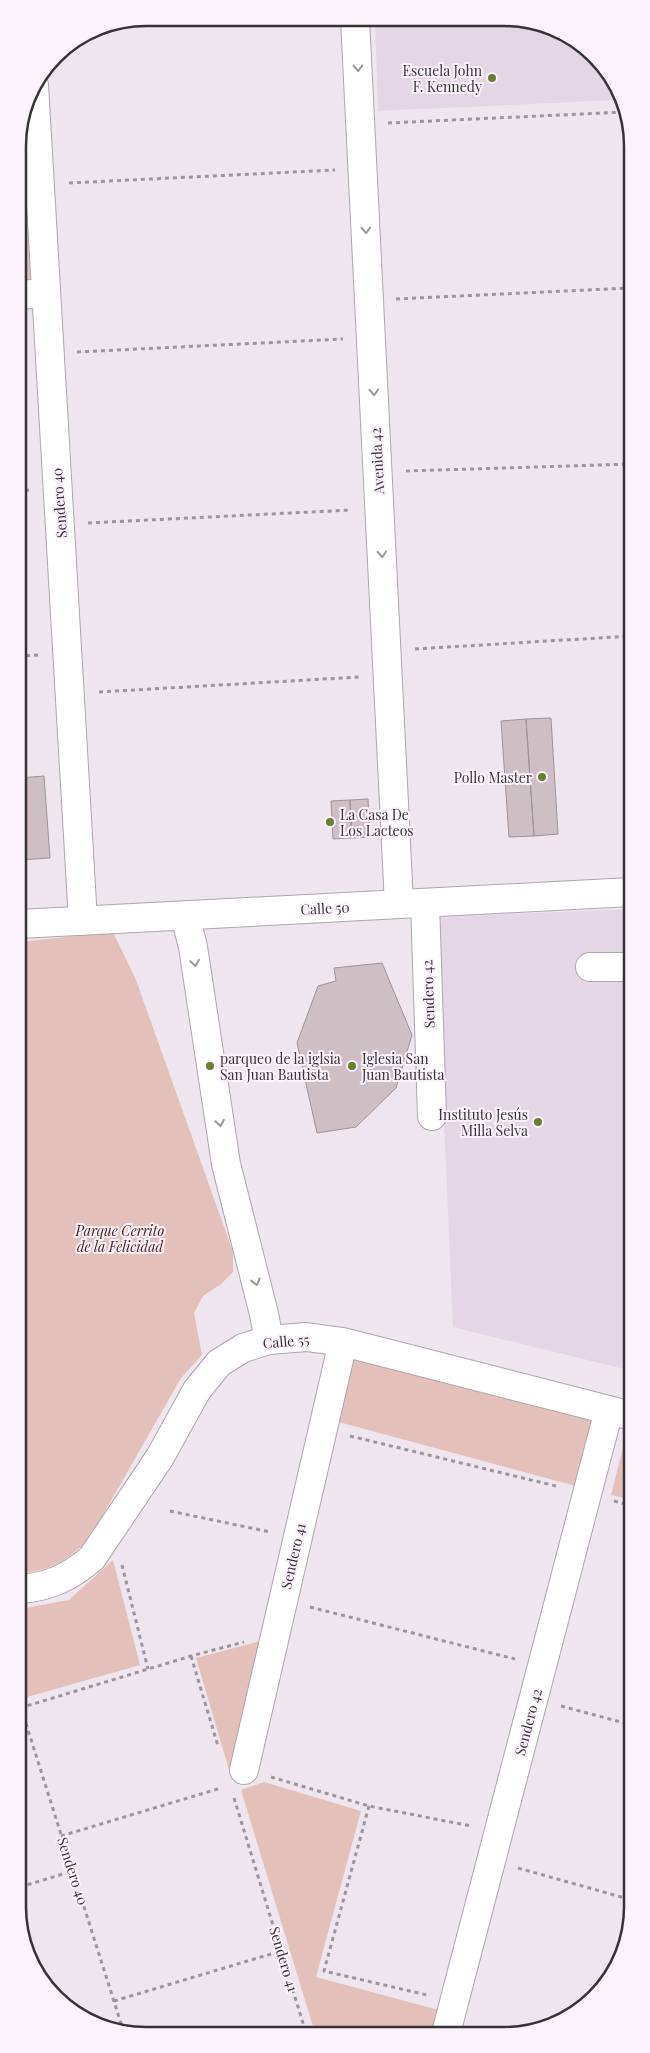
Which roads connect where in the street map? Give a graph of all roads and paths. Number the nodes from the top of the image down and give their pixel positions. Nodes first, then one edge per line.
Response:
1 (355, 26) edge
2 (35, 100) edge
3 (618, 112) edge
4 (360, 124) junction
5 (363, 168) junction
6 (40, 185) junction
7 (624, 288) edge
8 (46, 293) junction
9 (27, 294) edge
10 (370, 301) junction
11 (371, 338) junction
12 (50, 354) junction
13 (624, 464) edge
14 (378, 472) junction
15 (379, 509) junction
16 (60, 524) junction
17 (624, 637) edge
18 (387, 663) junction
19 (70, 694) junction
20 (624, 892) edge
21 (412, 903) junction
22 (185, 915) junction
23 (83, 921) junction
24 (27, 924) edge
25 (590, 967) dead end
26 (624, 967) edge
27 (432, 1116) dead end
28 (269, 1340) junction
29 (343, 1342) junction
30 (620, 1413) edge
31 (322, 1430) junction
32 (587, 1494) junction
33 (623, 1504) edge
34 (170, 1511) dead end
35 (112, 1526) junction
36 (297, 1538) junction
37 (26, 1589) edge
38 (283, 1600) junction
39 (276, 1633) junction
40 (191, 1656) junction
41 (542, 1666) junction
42 (148, 1669) junction
43 (534, 1699) junction
44 (26, 1707) edge
45 (623, 1724) edge
46 (26, 1728) edge
47 (219, 1748) dead end
48 (237, 1778) junction
49 (233, 1795) dead end
50 (369, 1806) junction
51 (499, 1831) junction
52 (61, 1836) junction
53 (491, 1861) junction
54 (73, 1871) junction
55 (26, 1885) edge
56 (623, 1898) edge
57 (281, 1951) junction
58 (114, 2000) junction
59 (454, 2002) junction
60 (120, 2024) edge
61 (304, 2027) edge
62 (451, 2027) edge

1 -> 4 street, Avenida 42
2 - 6 street, Sendero 40
3 - 4 path
4 - 5 street, Avenida 42
5 - 6 path
5 -> 10 street, Avenida 42
6 - 8 street, Sendero 40
7 - 10 path
8 - 9 street
8 - 12 street, Sendero 40
10 - 11 street, Avenida 42
11 - 12 path
11 -> 14 street, Avenida 42
12 - 16 street, Sendero 40
13 - 14 path
14 - 15 street, Avenida 42
15 - 16 path
15 -> 18 street, Avenida 42
16 - 19 street, Sendero 40
17 - 18 path
18 - 19 path
18 - 21 street, Avenida 42
19 - 23 street, Sendero 40
20 - 21 street, Calle 50
21 - 22 street, Calle 50
21 - 27 street, Sendero 42
22 - 23 street, Calle 50
22 -> 28 street
23 - 24 street, Calle 50
25 - 26 street
28 - 29 street, Calle 55
28 - 35 street, Calle 55
29 - 30 street, Calle 55
29 - 31 street, Sendero 41
30 - 32 street, Sendero 42
31 - 32 path
31 - 36 street, Sendero 41
32 - 33 path
32 - 41 street, Sendero 42
34 - 36 path
35 - 37 street, Calle 55
35 - 42 path
36 - 38 street, Sendero 41
38 - 39 street, Sendero 41
38 - 41 path
39 - 40 path
39 - 48 street, Sendero 41
40 - 42 path
40 - 47 path
41 - 43 street, Sendero 42
42 - 44 path
43 - 45 path
43 - 51 street, Sendero 42
46 - 52 path, Sendero 40
48 - 50 path
48 - 52 path
49 - 57 path, Sendero 41
50 - 51 path
50 - 59 path
51 - 53 street, Sendero 42
52 - 54 path, Sendero 40
53 - 56 path
53 - 59 street, Sendero 42
54 - 55 path
54 - 58 path, Sendero 40
57 - 58 path
57 - 61 path, Sendero 41
58 - 60 path, Sendero 40
59 - 62 street, Sendero 42

